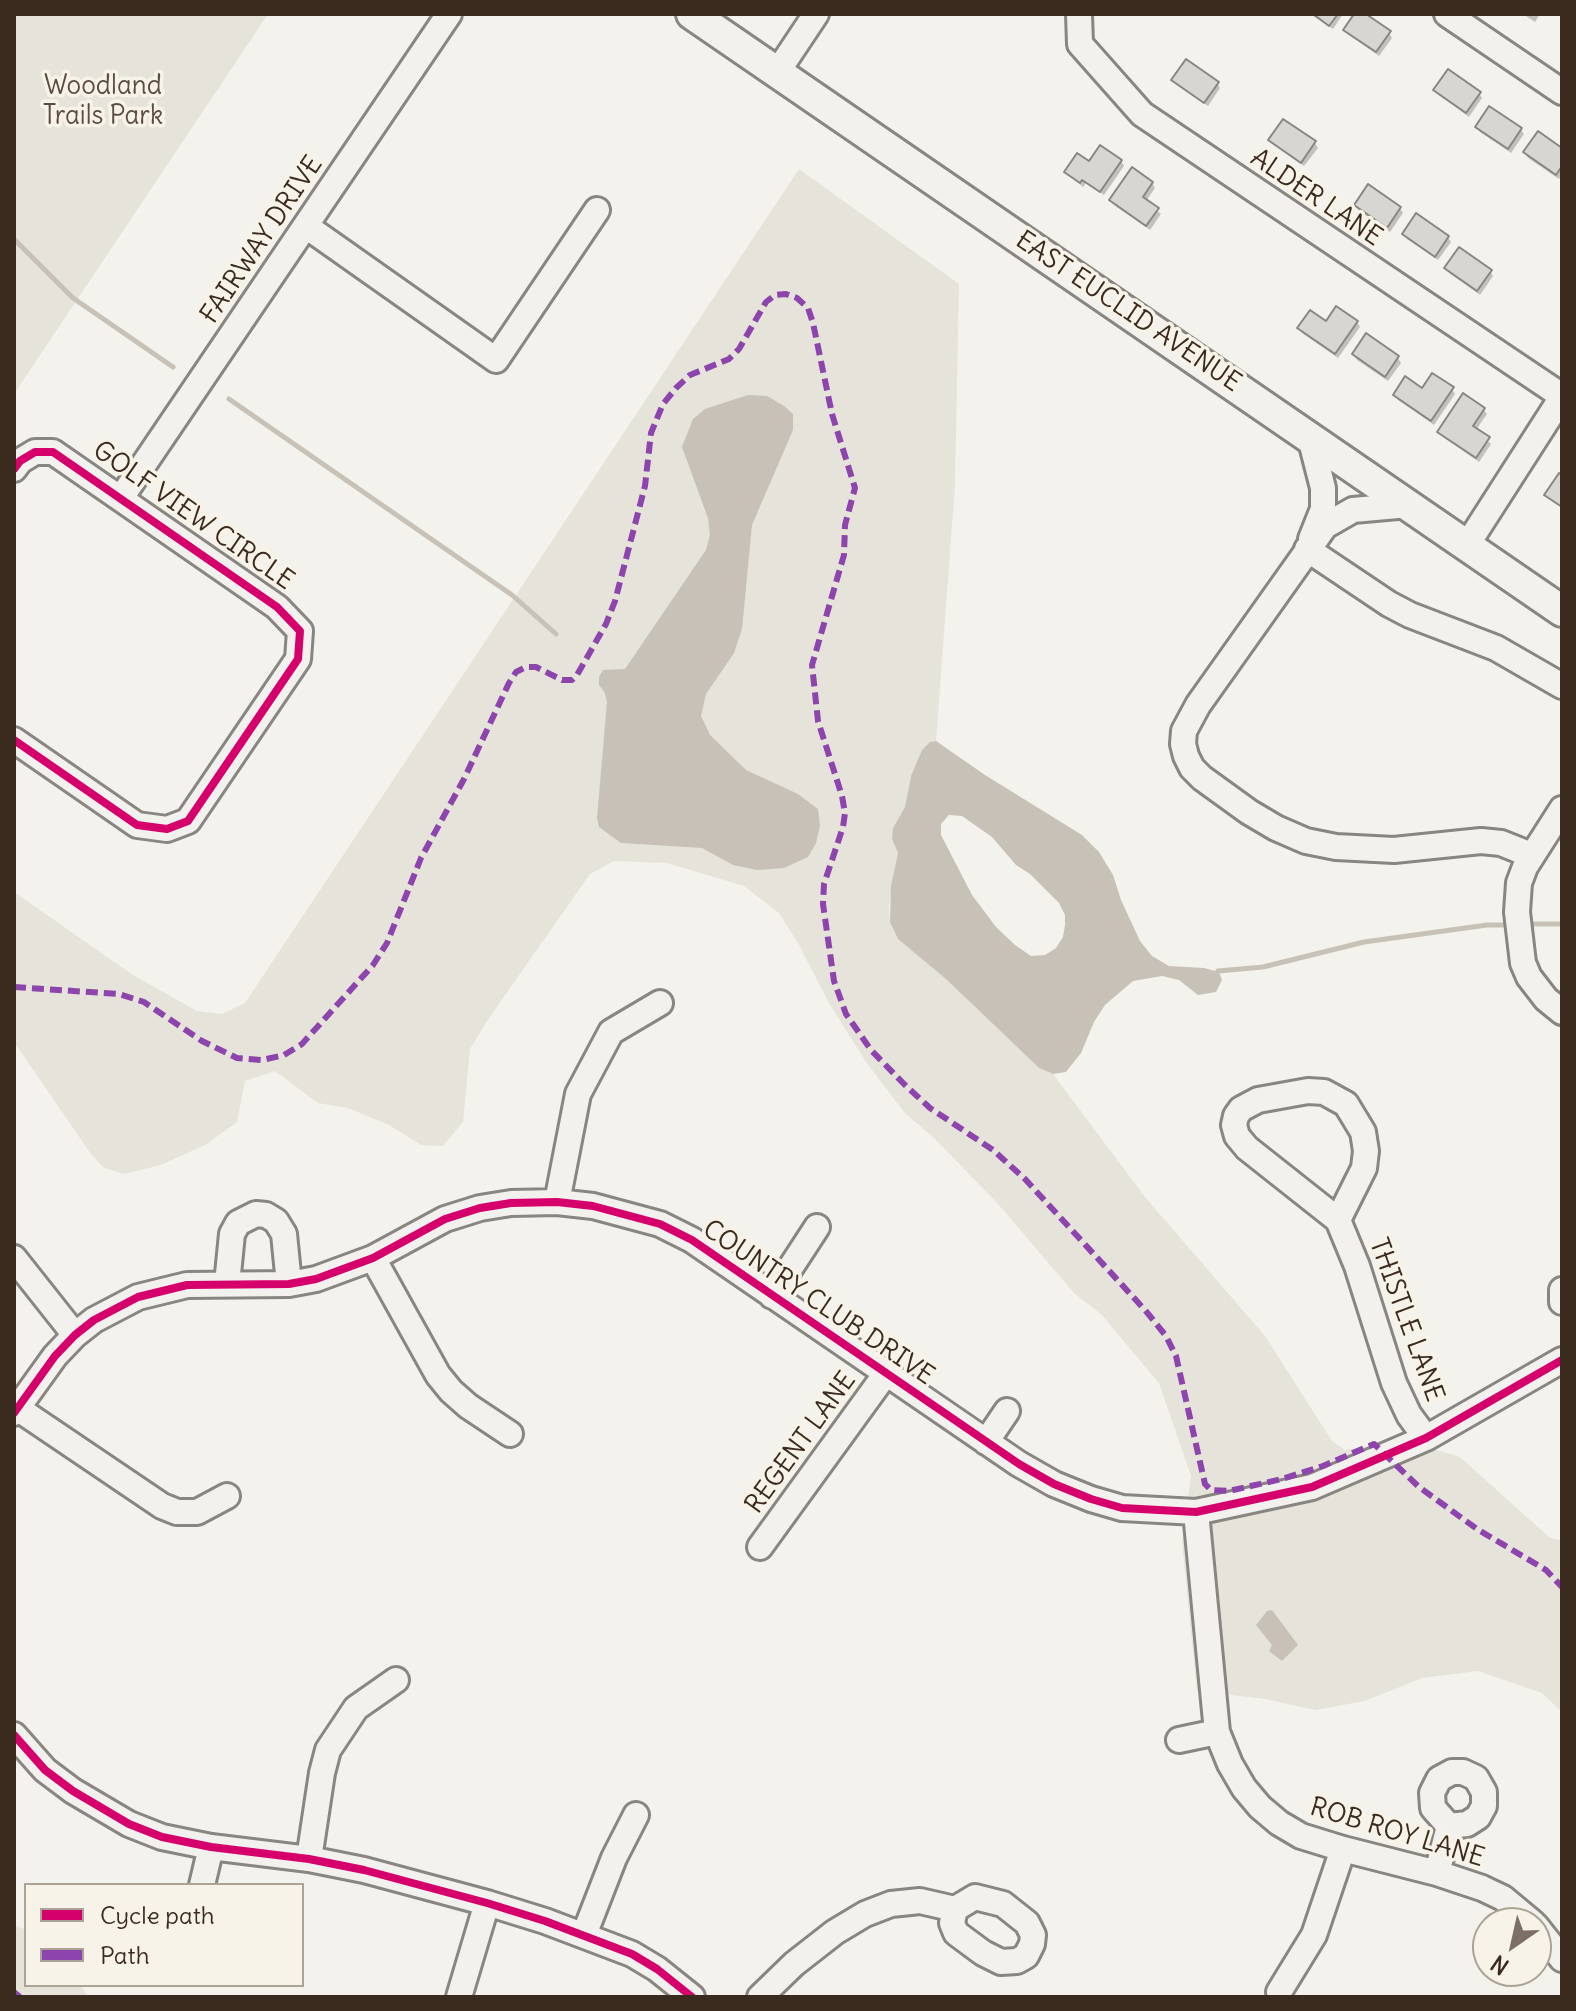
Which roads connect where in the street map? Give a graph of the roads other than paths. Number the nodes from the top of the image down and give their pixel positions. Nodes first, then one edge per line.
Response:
1 (449, 14) edge
2 (692, 14) edge
3 (816, 14) edge
4 (1079, 14) edge
5 (1447, 14) edge
6 (778, 71) junction
7 (1562, 92) edge
8 (597, 210) dead end
9 (306, 226) junction
10 (1562, 396) edge
11 (1310, 437) junction
12 (14, 469) edge
13 (121, 498) junction
14 (1409, 505) junction
15 (1467, 545) junction
16 (1307, 549) junction
17 (1562, 611) edge
18 (1562, 686) edge
19 (14, 740) edge
20 (1562, 809) edge
21 (1531, 855) junction
22 (660, 1003) dead end
23 (1562, 1012) edge
24 (557, 1202) junction
25 (1338, 1220) junction
26 (817, 1227) dead end
27 (14, 1258) edge
28 (373, 1258) junction
29 (227, 1284) junction
30 (289, 1284) junction
31 (1562, 1290) edge
32 (772, 1296) junction
33 (1562, 1302) edge
34 (75, 1335) junction
35 (1562, 1360) edge
36 (887, 1372) junction
37 (16, 1411) edge
38 (1007, 1411) dead end
39 (510, 1434) dead end
40 (1426, 1438) junction
41 (986, 1442) junction
42 (227, 1496) dead end
43 (1196, 1512) junction
44 (760, 1547) dead end
45 (396, 1680) dead end
46 (1217, 1732) junction
47 (14, 1735) edge
48 (1179, 1740) dead end
49 (636, 1815) dead end
50 (1449, 1826) dead end
51 (211, 1847) junction
52 (1343, 1849) junction
53 (309, 1859) junction
54 (1437, 1873) junction
55 (202, 1883) edge
56 (487, 1903) junction
57 (1516, 1907) edge
58 (955, 1909) dead end
59 (584, 1935) junction
60 (1279, 1992) dead end
61 (459, 1997) edge
62 (692, 1997) edge
63 (760, 1997) edge

1 - 9 street, FAIRWAY DRIVE
2 - 6 main road, EAST EUCLID AVENUE
3 - 6 street
4 - 10 street, ALDER LANE
5 - 7 street
6 - 11 main road, EAST EUCLID AVENUE
8 - 9 street
9 - 13 street, FAIRWAY DRIVE
10 - 15 street
11 - 14 main road, EAST EUCLID AVENUE
11 - 16 street
12 - 13 street, GOLF VIEW CIRCLE
13 - 19 street, GOLF VIEW CIRCLE
14 - 15 main road, EAST EUCLID AVENUE
14 - 16 street
15 - 17 main road, EAST EUCLID AVENUE
16 - 18 street
16 - 21 street
20 - 21 street
21 - 23 street
22 - 24 street
24 - 28 street, COUNTRY CLUB DRIVE
24 - 32 street, COUNTRY CLUB DRIVE
25 - 25 street, THISTLE LANE
25 - 40 street, THISTLE LANE
26 - 32 street, COUNTRY CLUB DRIVE
27 - 34 street
28 - 30 street, COUNTRY CLUB DRIVE
28 - 39 street
29 - 30 street, COUNTRY CLUB DRIVE
29 - 30 street
29 - 34 street, COUNTRY CLUB DRIVE
31 - 33 street
32 - 36 street, COUNTRY CLUB DRIVE
34 - 37 street, COUNTRY CLUB DRIVE
35 - 40 street, COUNTRY CLUB DRIVE
36 - 41 street, COUNTRY CLUB DRIVE
36 - 44 street, REGENT LANE
37 - 42 street
38 - 41 street
40 - 43 street, COUNTRY CLUB DRIVE
41 - 43 street, COUNTRY CLUB DRIVE
43 - 46 street, ROB ROY LANE
45 - 53 street
46 - 48 street
46 - 52 street, ROB ROY LANE
47 - 51 street
49 - 59 street
50 - 54 street
51 - 53 street
51 - 55 street
52 - 54 street, ROB ROY LANE
52 - 60 street
53 - 56 street
54 - 57 street, ROB ROY LANE
56 - 59 street
56 - 61 street
58 - 63 street
59 - 62 street

